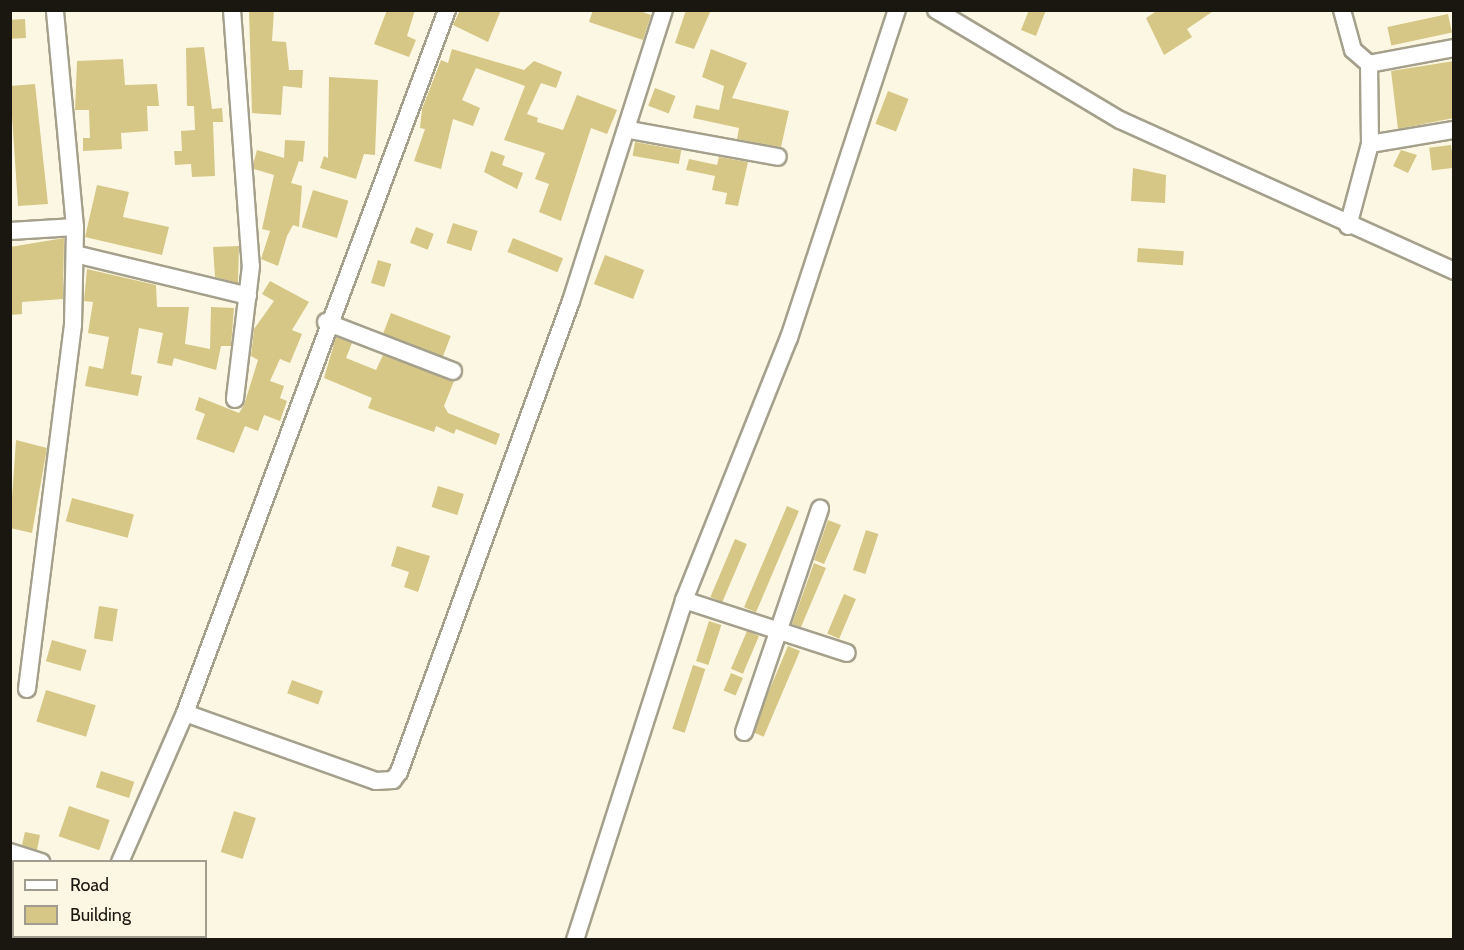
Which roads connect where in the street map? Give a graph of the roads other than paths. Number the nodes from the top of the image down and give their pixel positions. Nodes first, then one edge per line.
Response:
1 (55, 10) edge
2 (232, 10) edge
3 (447, 10) edge
4 (664, 10) edge
5 (897, 10) edge
6 (936, 10) edge
7 (1342, 10) edge
8 (1454, 48) edge
9 (1369, 64) junction
10 (630, 130) junction
11 (1454, 130) edge
12 (1370, 144) junction
13 (778, 157) dead end
14 (1348, 226) junction
15 (75, 227) junction
16 (10, 231) edge
17 (75, 254) junction
18 (1454, 271) edge
19 (249, 296) junction
20 (326, 322) junction
21 (453, 371) dead end
22 (235, 399) dead end
23 (820, 509) dead end
24 (684, 600) junction
25 (775, 631) junction
26 (847, 653) dead end
27 (27, 689) dead end
28 (184, 713) junction
29 (744, 732) dead end
30 (10, 852) edge
31 (38, 860) edge
32 (120, 860) edge
33 (575, 939) edge

1 - 15 street
2 - 19 street
3 - 20 street
4 - 10 street
5 - 24 street
6 - 14 street
7 - 9 street
8 - 9 street
9 - 12 street
10 - 13 street
10 - 28 street
11 - 12 street
12 - 14 street
14 - 18 street
15 - 16 street
15 - 17 street
17 - 19 street
17 - 27 street
19 - 22 street
20 - 21 street
20 - 28 street
23 - 25 street
24 - 25 street
24 - 33 street
25 - 26 street
25 - 29 street
28 - 32 street
30 - 31 street

